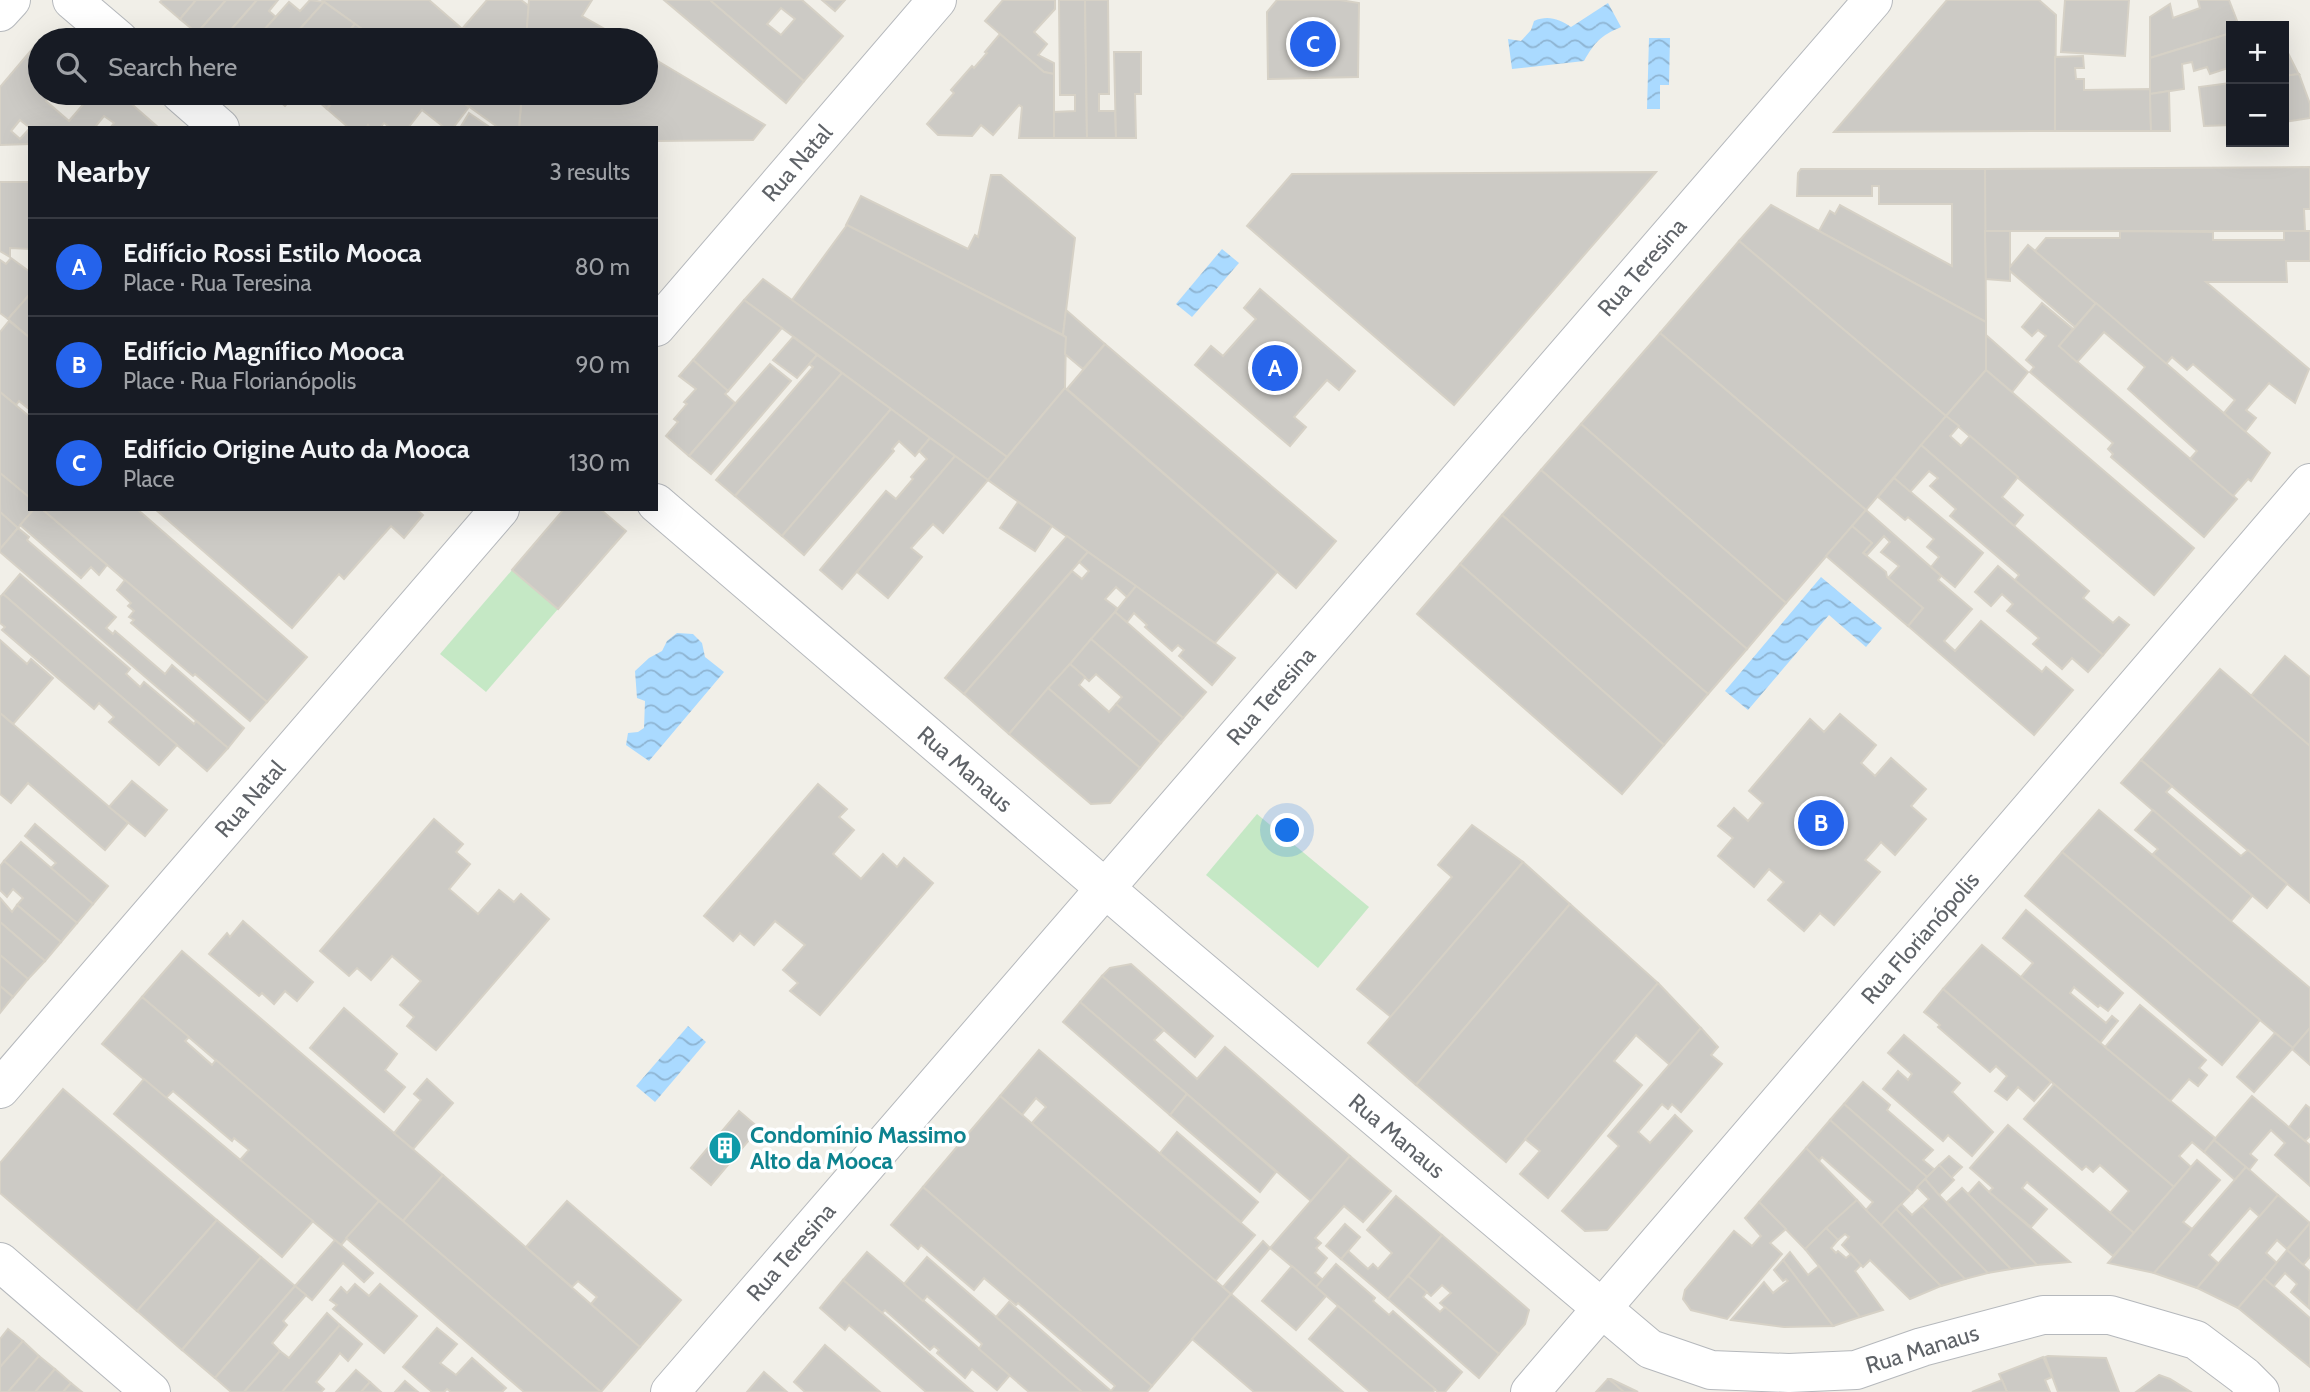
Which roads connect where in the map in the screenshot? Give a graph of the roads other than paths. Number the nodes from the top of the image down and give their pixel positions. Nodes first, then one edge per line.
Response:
1 (10, 0) edge
2 (72, 0) edge
3 (937, 0) edge
4 (1873, 0) edge
5 (0, 12) edge
6 (105, 28) edge
7 (194, 105) edge
8 (218, 126) edge
9 (658, 325) edge
10 (2306, 496) edge
11 (658, 505) edge
12 (498, 511) edge
13 (1104, 888) junction
14 (0, 1089) edge
15 (0, 1262) edge
16 (1601, 1308) junction
17 (151, 1392) edge
18 (670, 1392) edge
19 (1530, 1392) edge
20 (2260, 1392) edge

1 - 5 street
2 - 6 street
3 - 9 street, Rua Natal
4 - 13 street, Rua Teresina
7 - 8 street
10 - 16 street, Rua Florianópolis
11 - 13 street, Rua Manaus
12 - 14 street, Rua Natal
13 - 16 street, Rua Manaus
13 - 18 street, Rua Teresina
15 - 17 street
16 - 19 street, Rua Florianópolis
16 - 20 street, Rua Manaus

